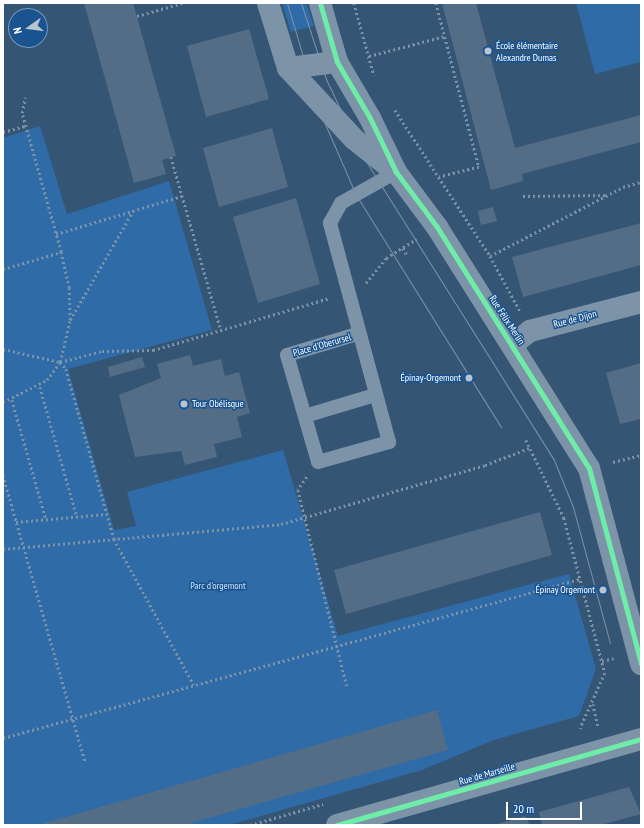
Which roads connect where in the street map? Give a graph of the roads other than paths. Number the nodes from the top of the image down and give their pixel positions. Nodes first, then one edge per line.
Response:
1 (268, 3) edge
2 (320, 3) edge
3 (337, 62) junction
4 (288, 68) junction
5 (396, 172) junction
6 (641, 302) edge
7 (357, 334) junction
8 (512, 345) junction
9 (375, 396) junction
10 (305, 416) junction
11 (641, 664) edge
12 (641, 739) edge
13 (388, 818) edge
14 (337, 825) edge

1 - 4 street, Rue Félix Merlin
2 - 3 street, Rue Félix Merlin
3 - 4 street
3 - 5 street, Rue Félix Merlin
4 - 5 street, Rue Félix Merlin
5 - 7 lane
5 - 8 street, Rue Félix Merlin
6 - 8 street, Rue de Dijon
7 - 9 lane, Place d'Oberursel
7 - 10 lane, Place d'Oberursel
8 - 11 street, Rue Félix Merlin
9 - 10 lane
9 - 10 lane, Place d'Oberursel
12 - 13 street, Rue de Marseille
13 - 14 street, Rue de Marseille

